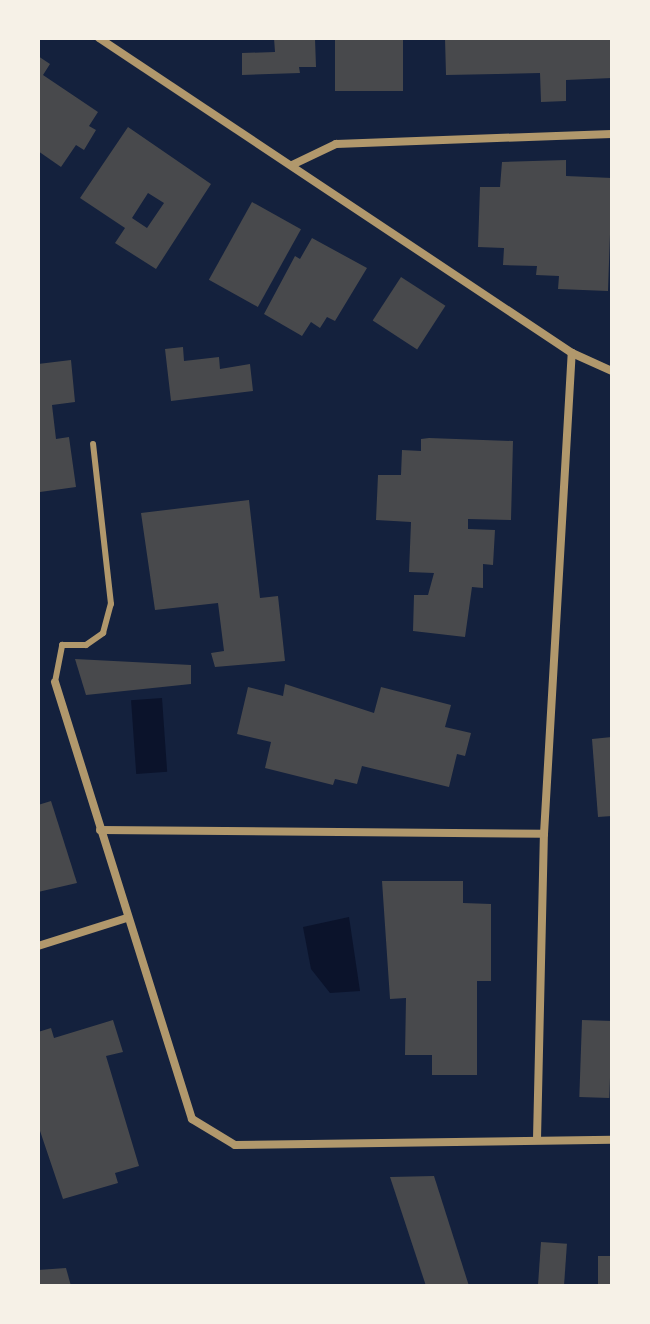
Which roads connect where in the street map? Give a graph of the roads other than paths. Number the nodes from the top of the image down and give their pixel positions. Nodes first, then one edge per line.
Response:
1 (99, 38) edge
2 (612, 134) edge
3 (292, 165) junction
4 (572, 353) junction
5 (612, 371) edge
6 (93, 444) dead end
7 (55, 682) joint
8 (100, 830) junction
9 (544, 834) junction
10 (127, 918) junction
11 (38, 946) edge
12 (537, 1139) junction
13 (612, 1140) edge

1 - 3 street
2 - 3 street
3 - 4 street
4 - 5 street
4 - 9 street
6 - 7 lane
7 - 8 street
8 - 9 street
8 - 10 street
9 - 12 street
10 - 11 street
10 - 12 street
12 - 13 street

